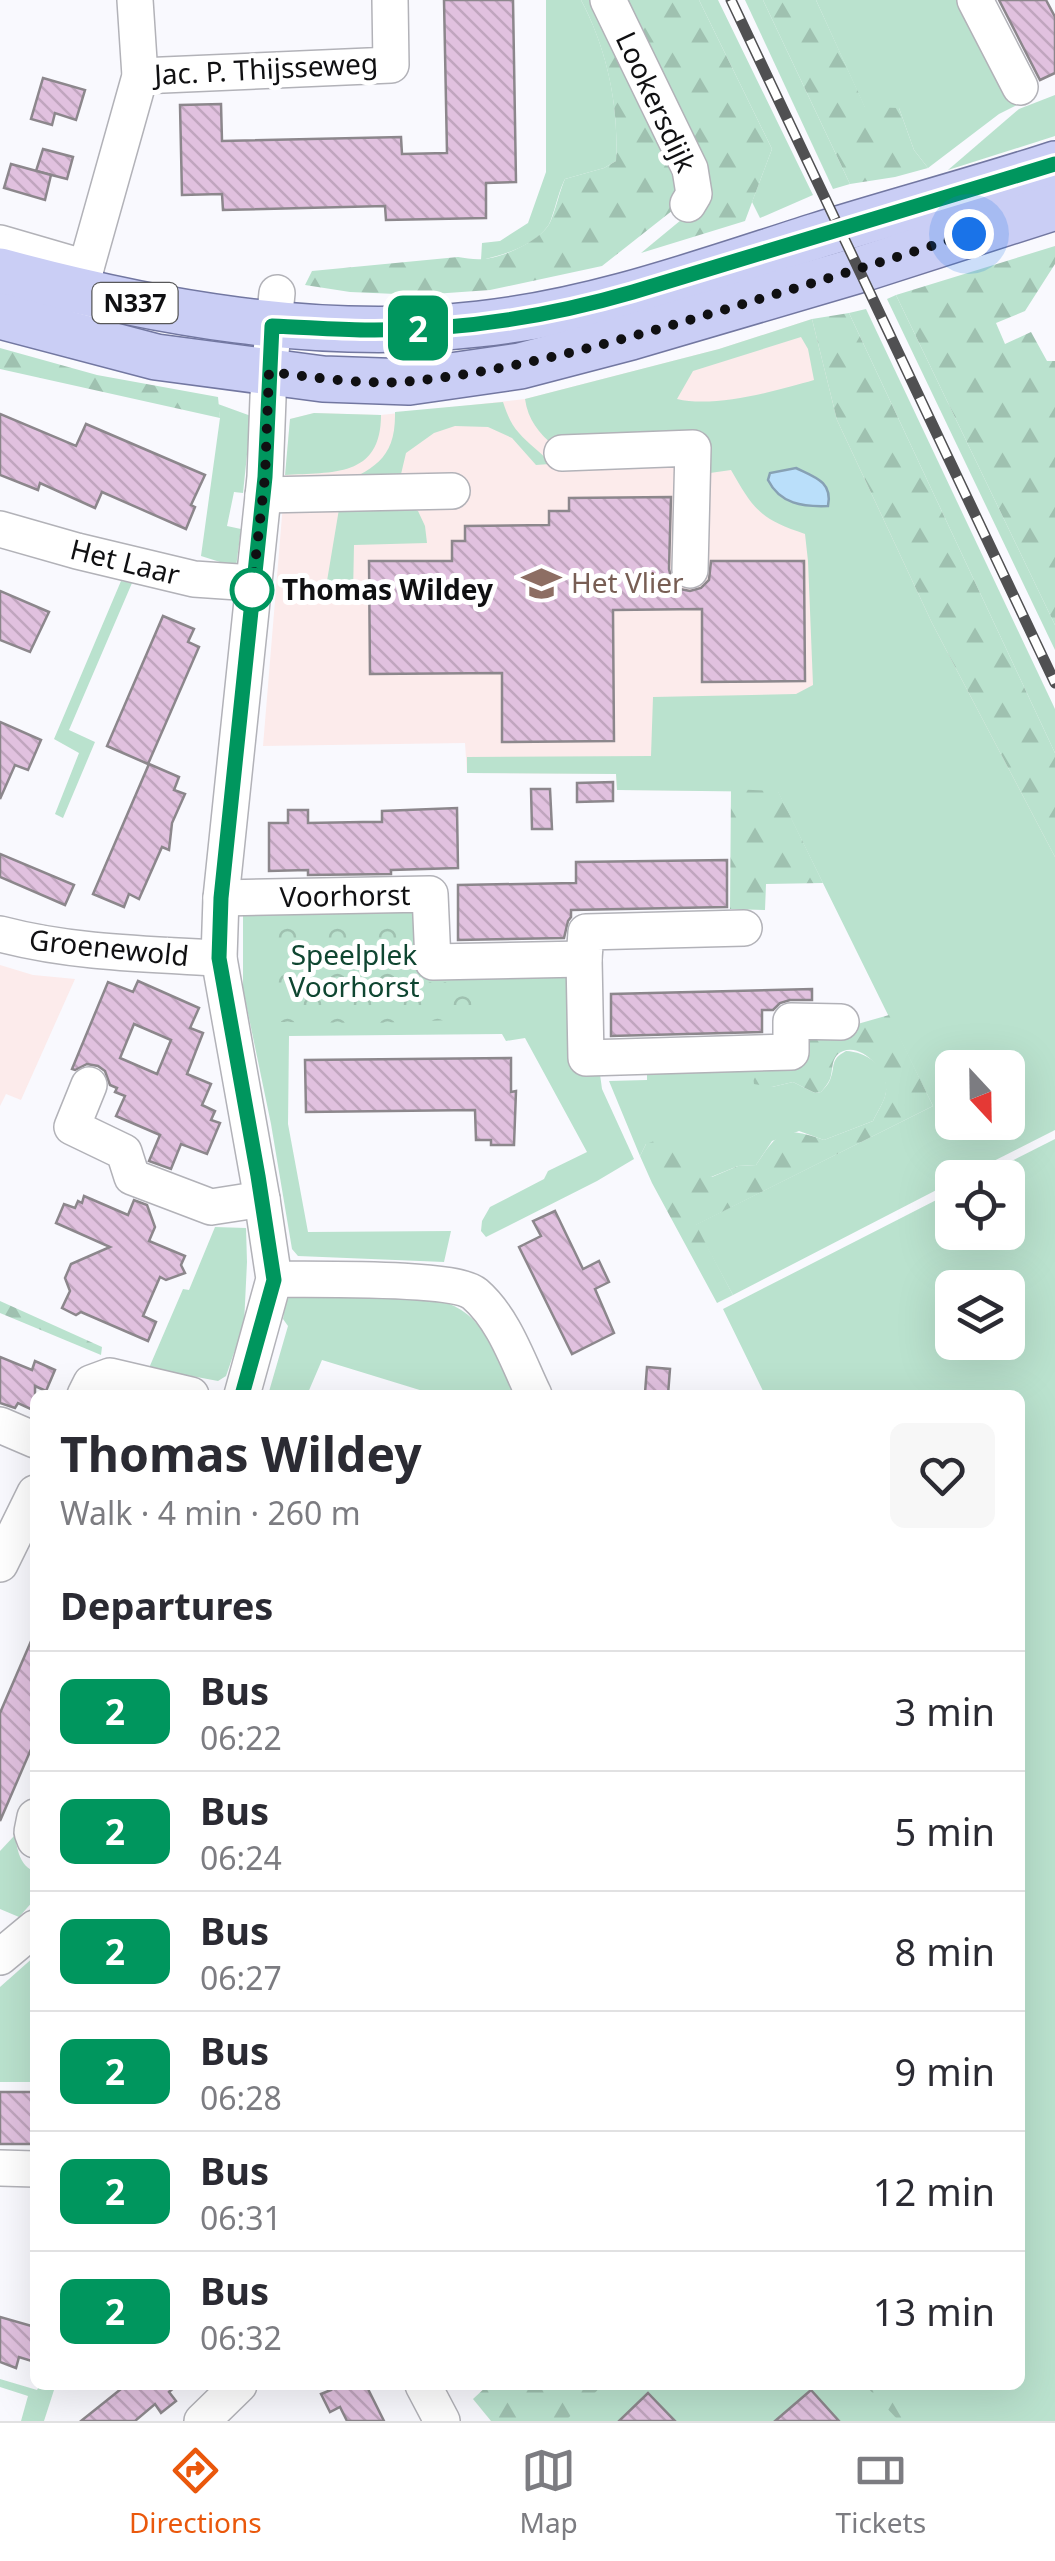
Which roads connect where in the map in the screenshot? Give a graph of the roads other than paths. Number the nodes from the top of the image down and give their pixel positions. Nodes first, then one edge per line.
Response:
1 (134, 0) edge
2 (390, 0) edge
3 (608, 0) edge
4 (974, 0) edge
5 (140, 76) junction
6 (1020, 87) dead end
7 (1055, 164) edge
8 (688, 204) dead end
9 (1055, 207) edge
10 (0, 243) edge
11 (0, 271) edge
12 (81, 299) junction
13 (275, 309) junction
14 (0, 316) edge
15 (269, 372) junction
16 (562, 452) dead end
17 (452, 491) dead end
18 (262, 494) junction
19 (0, 529) edge
20 (690, 570) dead end
21 (253, 584) junction
22 (221, 898) junction
23 (744, 928) dead end
24 (0, 934) edge
25 (219, 958) junction
26 (584, 959) junction
27 (841, 1022) dead end
28 (90, 1085) dead end
29 (262, 1199) junction
30 (274, 1280) junction
31 (88, 1390) edge
32 (169, 1390) edge
33 (243, 1390) edge
34 (532, 1390) edge
35 (0, 1425) edge
36 (30, 1438) edge
37 (30, 1503) edge
38 (0, 1564) edge
39 (30, 1932) edge
40 (0, 1957) edge
41 (0, 2168) edge
42 (30, 2169) edge
43 (235, 2390) edge
44 (426, 2390) edge
45 (202, 2421) edge
46 (442, 2421) edge

1 - 5 street, Jac. P. Thijsseweg
2 - 5 street, Jac. P. Thijsseweg
3 - 8 street, Lookersdijk
4 - 6 street
5 - 12 street, Jac. P. Thijsseweg
7 - 13 main road, N337
9 - 15 main road, N337
10 - 12 street
11 - 12 main road, N337
12 - 13 main road, N337
12 - 14 main road, N337
12 - 15 main road, N337
13 - 15 street
15 - 18 street
16 - 20 street
17 - 18 street
18 - 21 street
19 - 21 street, Het Laar
21 - 22 street
22 - 25 street
22 - 26 street, Voorhorst
23 - 26 street
24 - 25 street, Groenewold
25 - 29 street
26 - 27 street
28 - 29 street
29 - 30 street
30 - 33 street
30 - 34 street
31 - 32 street
35 - 36 street
37 - 38 street
39 - 40 street
41 - 42 street
43 - 45 street
44 - 46 street

